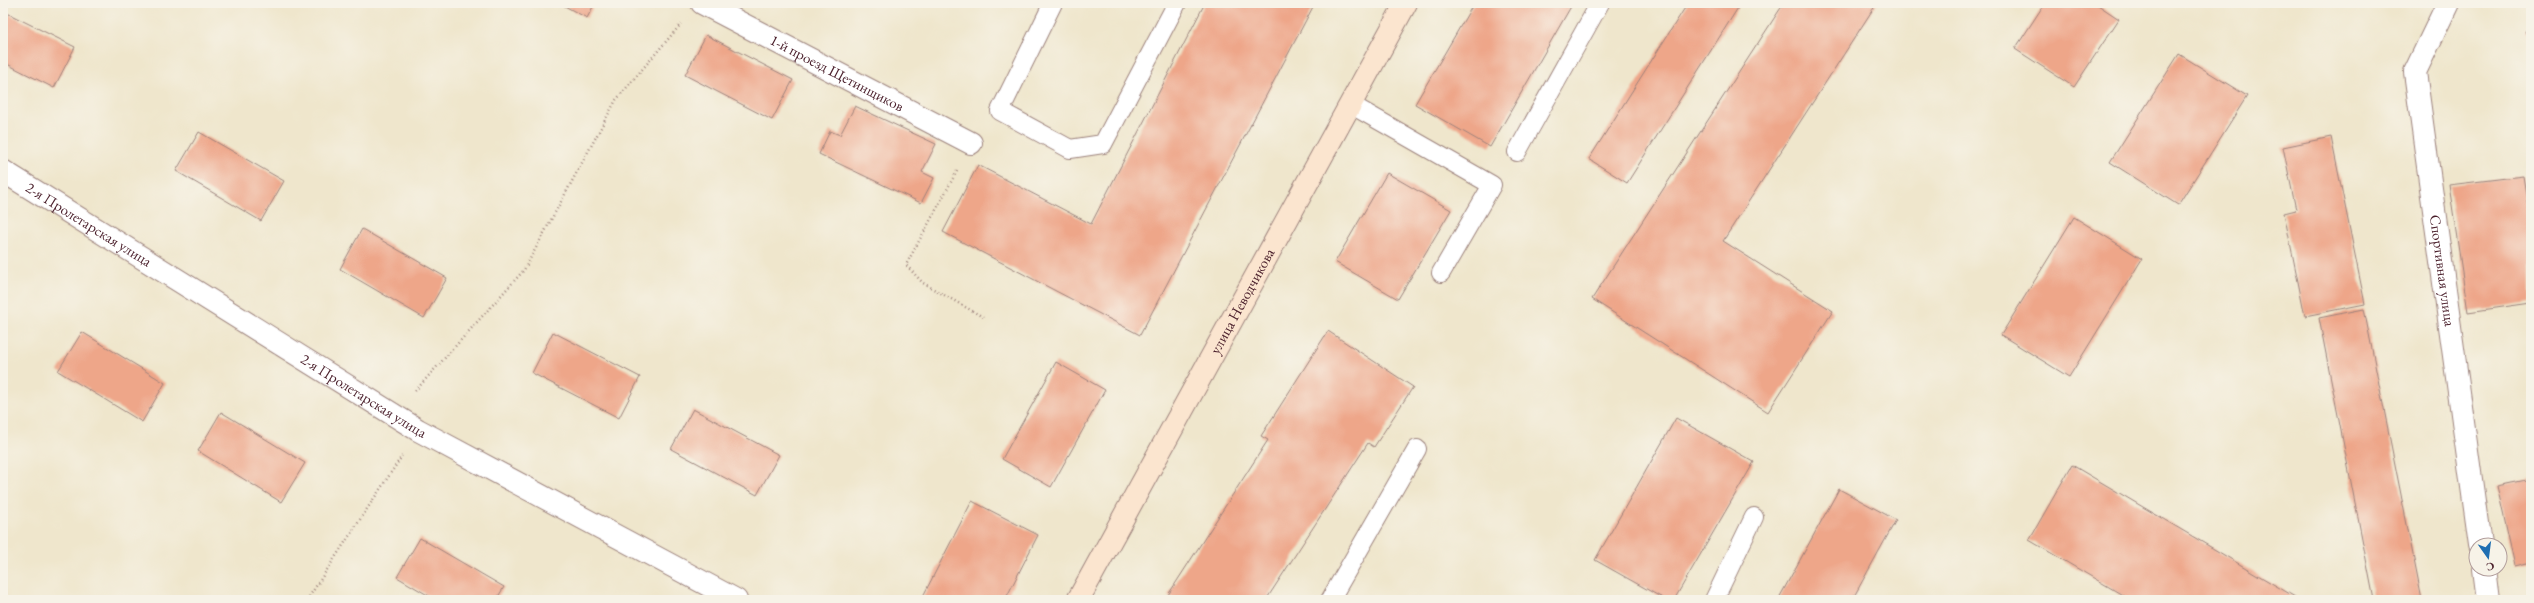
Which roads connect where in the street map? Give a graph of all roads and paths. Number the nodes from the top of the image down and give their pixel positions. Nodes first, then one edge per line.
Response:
1 (702, 3) edge
2 (1053, 3) edge
3 (1177, 3) edge
4 (1406, 3) edge
5 (1600, 3) edge
6 (2448, 3) edge
7 (683, 21) dead end
8 (1350, 104) junction
9 (971, 143) joint
10 (1517, 152) dead end
11 (3, 171) edge
12 (1441, 273) dead end
13 (983, 317) dead end
14 (394, 415) junction
15 (418, 430) junction
16 (1417, 449) dead end
17 (1754, 517) dead end
18 (2479, 537) edge
19 (2485, 577) edge
20 (307, 600) edge
21 (736, 600) edge
22 (1078, 600) edge
23 (1330, 600) edge
24 (1714, 600) edge
25 (2488, 600) edge

1 - 9 street, 1-й проезд Щетинщиков
2 - 3 lane
4 - 8 main road, улица Неводчикова
5 - 10 lane
6 - 18 street, Спортивная улица
7 - 14 path
8 - 12 lane
8 - 22 main road, улица Неводчикова
9 - 13 path
11 - 14 street, 2-я Пролетарская улица
14 - 15 street, 2-я Пролетарская улица
15 - 20 path
15 - 21 street, 2-я Пролетарская улица
16 - 23 lane
17 - 24 lane
19 - 25 street

